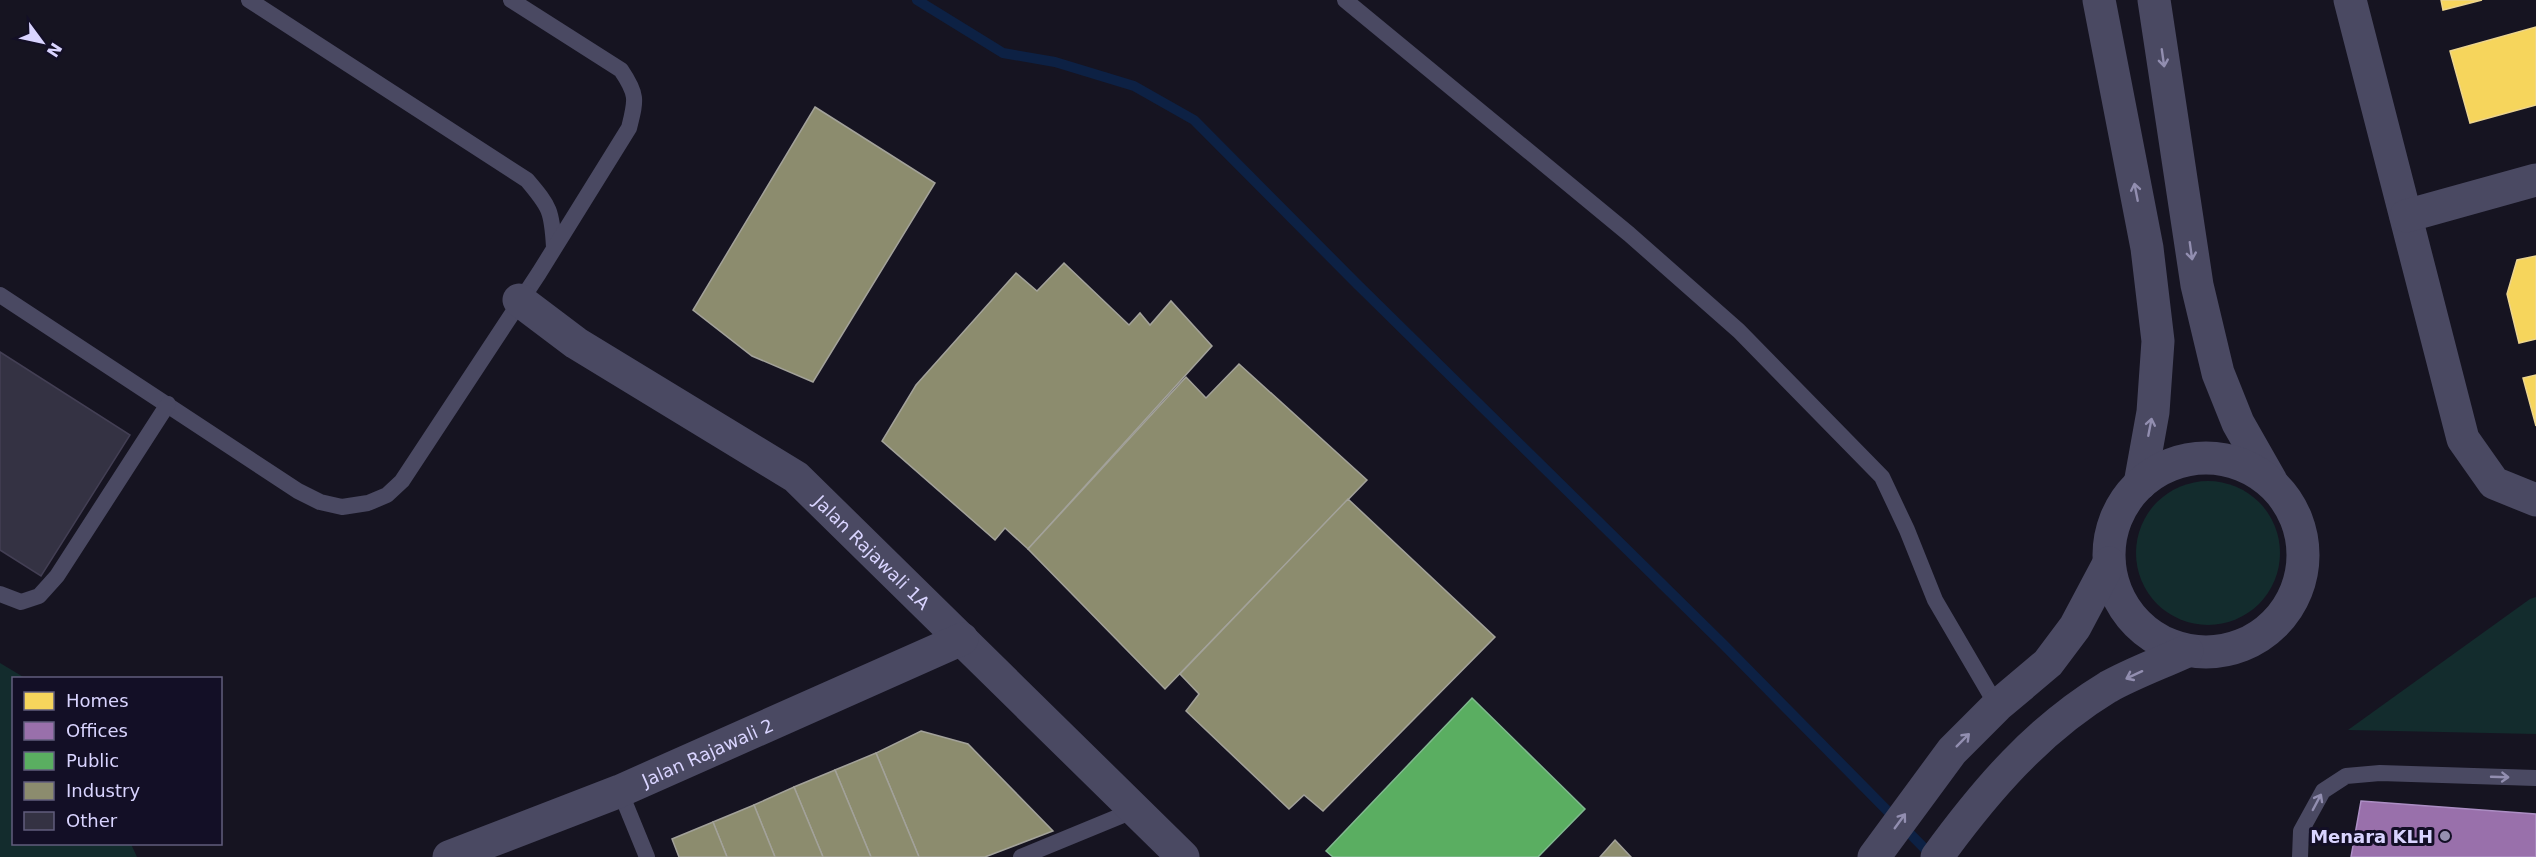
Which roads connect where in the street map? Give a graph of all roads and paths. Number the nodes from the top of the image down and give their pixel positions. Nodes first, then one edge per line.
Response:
1 (249, 0) edge
2 (512, 0) edge
3 (1345, 0) edge
4 (2099, 0) edge
5 (2154, 0) edge
6 (2350, 0) edge
7 (2536, 180) edge
8 (2406, 216) junction
9 (554, 247) junction
10 (0, 295) edge
11 (519, 300) junction
12 (168, 404) junction
13 (2273, 483) junction
14 (2139, 484) junction
15 (2536, 500) edge
16 (2109, 564) junction
17 (0, 594) edge
18 (962, 639) junction
19 (2187, 651) junction
20 (1996, 706) junction
21 (2536, 778) edge
22 (620, 791) junction
23 (1135, 810) junction
24 (449, 857) edge
25 (647, 857) edge
26 (1021, 857) edge
27 (1183, 857) edge
28 (1874, 857) edge
29 (1937, 857) edge
30 (2300, 857) edge

1 - 9 lane
2 - 9 lane
3 - 20 lane
14 -> 4 street
5 -> 13 street
6 - 8 street
7 - 8 street
8 - 15 street
9 - 11 lane
10 - 12 lane
11 - 12 lane
11 - 18 street, Jalan Rajawali 1A
12 - 17 lane
13 - 14 street
13 - 19 street
14 - 16 street
16 - 19 street
16 - 20 street
18 - 22 street, Jalan Rajawali 2
18 - 23 street, Jalan Rajawali 1A
19 -> 29 street
28 -> 20 street
30 -> 21 lane
22 - 24 street, Jalan Rajawali 2
22 - 25 lane
23 - 26 lane
23 - 27 street, Jalan Rajawali 1A

